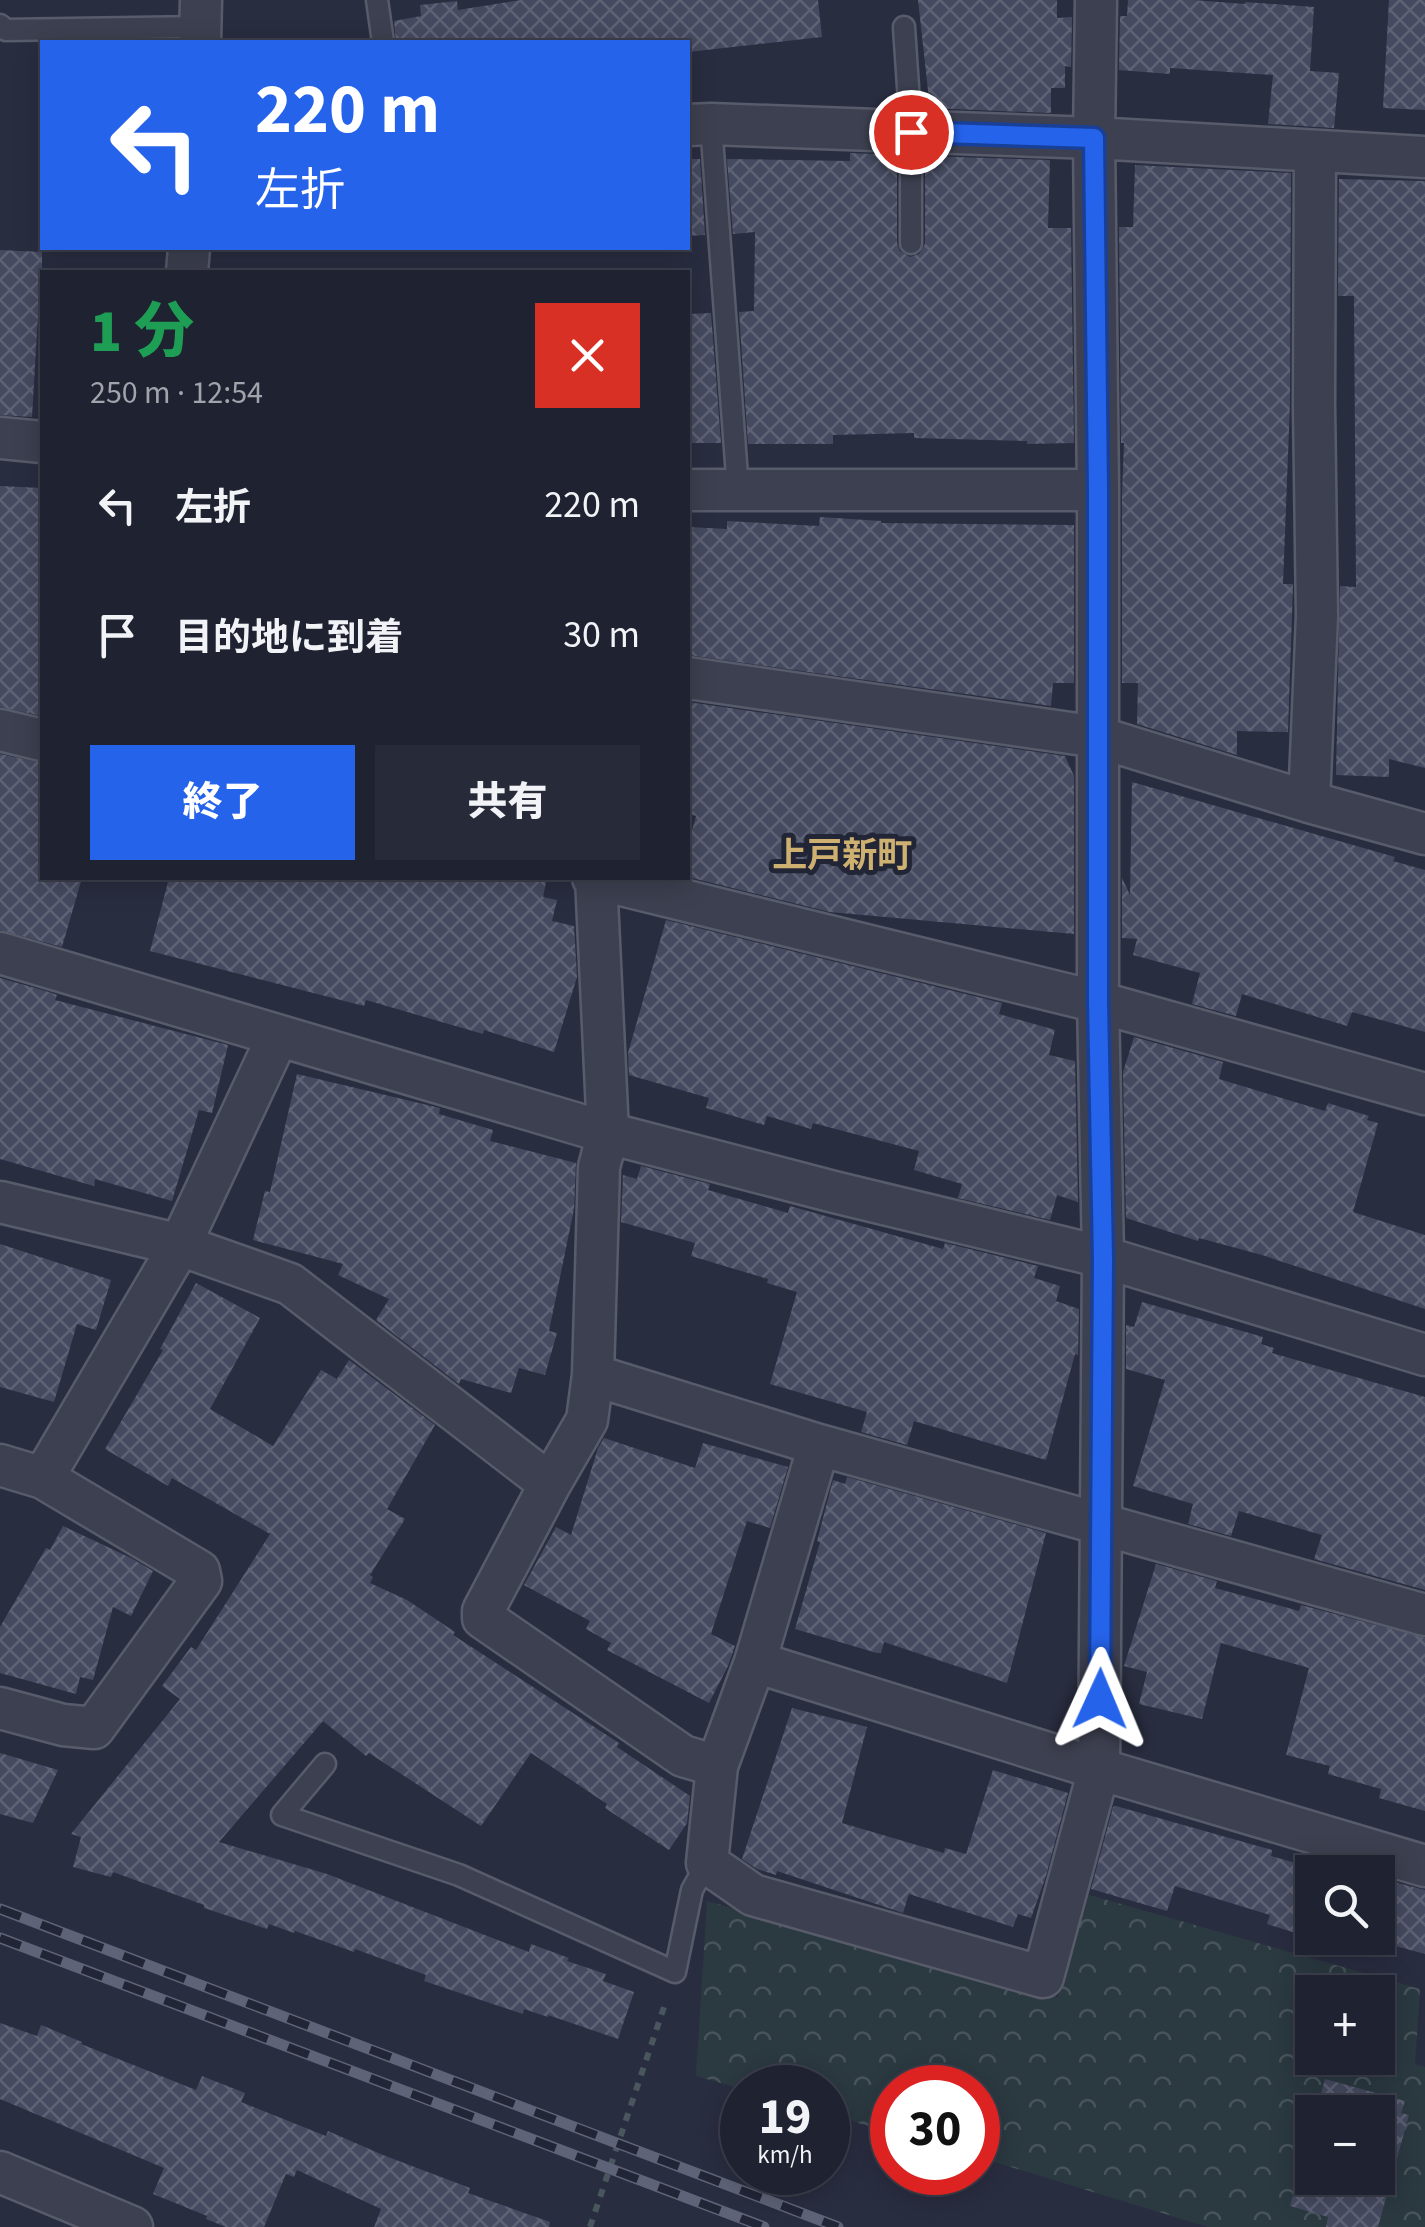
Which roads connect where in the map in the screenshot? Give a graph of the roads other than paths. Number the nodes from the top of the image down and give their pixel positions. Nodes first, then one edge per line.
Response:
1 (377, 0) edge
2 (1096, 0) edge
3 (201, 23) edge
4 (0, 25) edge
5 (904, 27) dead end
6 (383, 40) edge
7 (699, 124) edge
8 (911, 132) junction
9 (1094, 138) junction
10 (1314, 151) junction
11 (1425, 156) edge
12 (910, 243) dead end
13 (0, 438) edge
14 (40, 442) edge
15 (690, 490) edge
16 (738, 490) junction
17 (1098, 490) junction
18 (690, 678) edge
19 (0, 730) edge
20 (1098, 737) junction
21 (40, 740) edge
22 (1310, 802) junction
23 (1425, 834) edge
24 (595, 880) edge
25 (603, 880) edge
26 (0, 953) edge
27 (1098, 1002) junction
28 (278, 1036) junction
29 (1425, 1094) edge
30 (608, 1134) junction
31 (0, 1202) edge
32 (180, 1246) junction
33 (1103, 1258) junction
34 (1425, 1355) edge
35 (594, 1374) junction
36 (819, 1445) junction
37 (0, 1465) edge
38 (44, 1478) junction
39 (550, 1484) junction
40 (1102, 1525) junction
41 (1425, 1615) edge
42 (755, 1662) junction
43 (0, 1708) edge
44 (325, 1764) dead end
45 (717, 1766) junction
46 (1099, 1768) junction
47 (707, 1864) junction
48 (1425, 1866) edge
49 (0, 2172) edge
50 (132, 2227) edge

1 - 6 lane
2 - 9 street
3 - 4 lane
5 - 8 lane
7 - 8 street
7 - 16 lane
8 - 9 street
8 - 12 lane
9 - 10 street
9 - 17 street
10 - 11 street
10 - 22 street
13 - 14 street
15 - 16 street
16 - 17 street
17 - 20 street
18 - 20 street
19 - 21 street
20 - 22 street
20 - 27 street
22 - 23 street
24 - 30 street
25 - 27 street
26 - 28 street
27 - 29 street
27 - 33 street
28 - 30 street
28 - 32 street
30 - 33 street
30 - 35 street
31 - 32 street
32 - 38 street
32 - 39 street
33 - 34 street
33 - 40 street
35 - 36 street
35 - 39 street
36 - 40 street
36 - 42 street
37 - 38 street
38 - 43 street
39 - 45 street
40 - 41 street
40 - 46 street
42 - 45 street
42 - 46 street
44 - 47 lane
45 - 47 street
46 - 47 street
46 - 48 street
49 - 50 street

